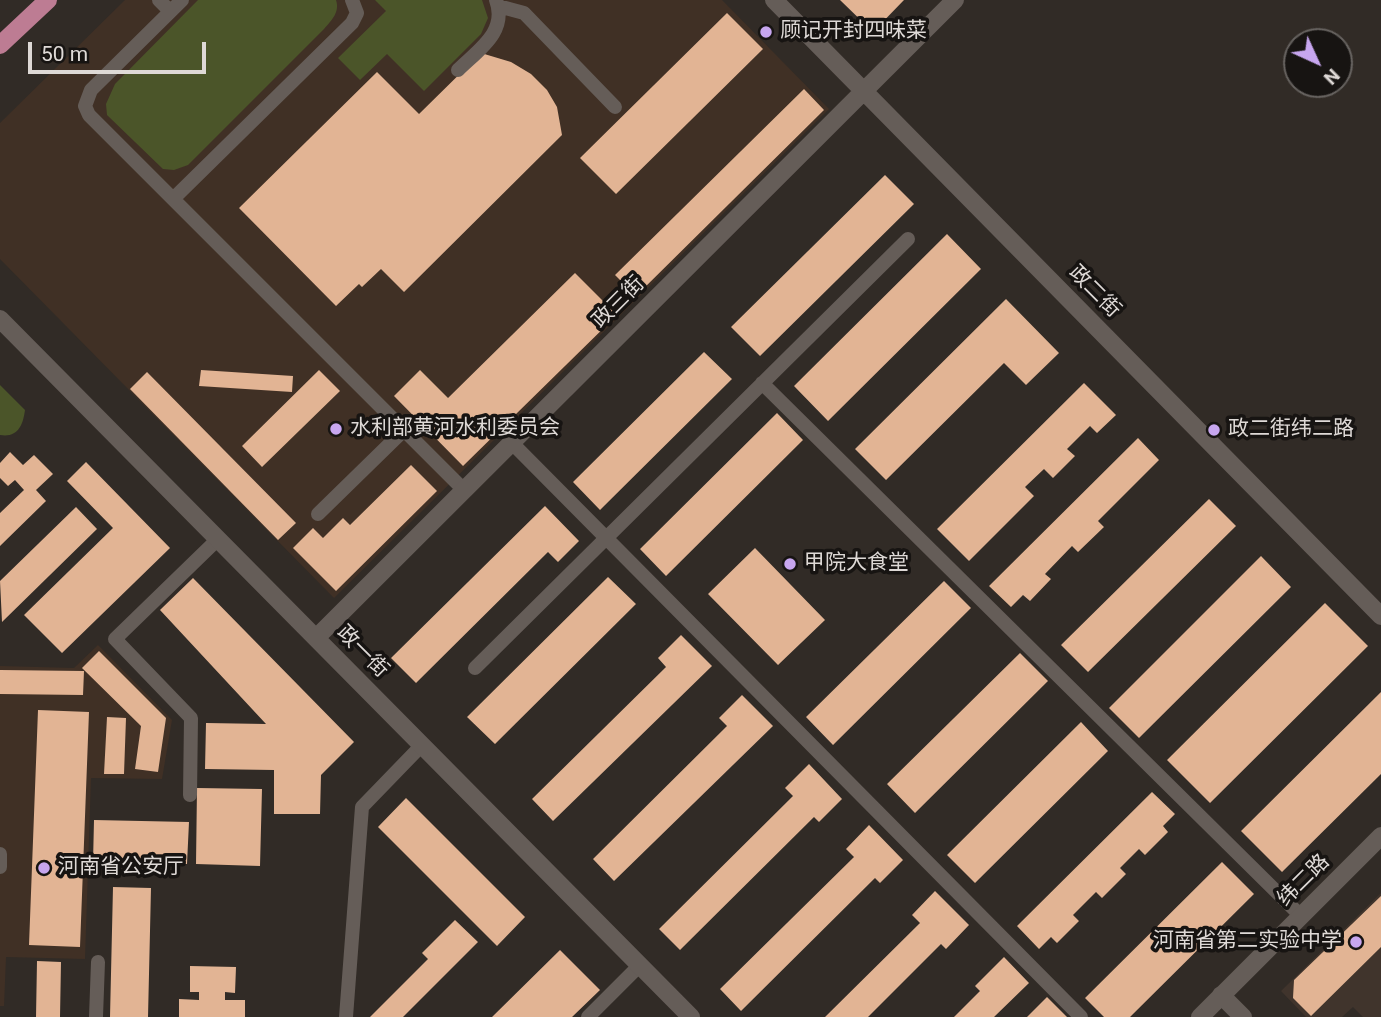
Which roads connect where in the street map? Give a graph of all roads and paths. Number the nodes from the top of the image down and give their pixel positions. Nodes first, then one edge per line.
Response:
1 (48, 0) edge
2 (159, 0) edge
3 (182, 0) edge
4 (352, 0) edge
5 (774, 0) edge
6 (955, 0) edge
7 (497, 3) edge
8 (170, 11) junction
9 (0, 45) edge
10 (458, 70) dead end
11 (864, 91) junction
12 (615, 107) dead end
13 (173, 199) junction
14 (908, 239) dead end
15 (0, 319) edge
16 (762, 383) junction
17 (404, 430) junction
18 (512, 443) junction
19 (464, 490) junction
20 (318, 514) dead end
21 (218, 538) junction
22 (606, 538) junction
23 (1381, 616) edge
24 (316, 638) junction
25 (475, 668) dead end
26 (422, 745) junction
27 (190, 795) dead end
28 (1381, 836) edge
29 (0, 855) edge
30 (0, 867) edge
31 (1301, 916) junction
32 (98, 961) dead end
33 (640, 965) junction
34 (1222, 995) junction
35 (96, 1017) edge
36 (346, 1017) edge
37 (588, 1017) edge
38 (691, 1017) edge
39 (1081, 1017) edge
40 (1200, 1017) edge
41 (1243, 1017) edge

1 - 9 main road
2 - 8 lane
3 - 8 lane
4 - 13 lane
5 - 11 street, 政二街
6 - 11 street, 政三街
7 - 10 lane
7 - 12 lane
8 - 13 lane
11 - 18 street, 政三街
11 - 23 street, 政二街
13 - 17 lane
14 - 16 lane
15 - 21 street, 政一街
16 - 22 lane
16 - 31 lane
17 - 19 lane
17 - 20 lane
18 - 19 street, 政三街
18 - 22 lane
19 - 24 street, 政三街
21 - 24 street, 政一街
21 - 27 lane
22 - 25 lane
22 - 39 lane
24 - 26 street, 政一街
26 - 33 street, 政一街
26 - 36 lane
28 - 31 street, 纬二路
29 - 30 lane
31 - 34 street, 纬二路
32 - 35 lane
33 - 37 lane
33 - 38 street, 政一街
34 - 40 street, 纬二路
34 - 41 street

